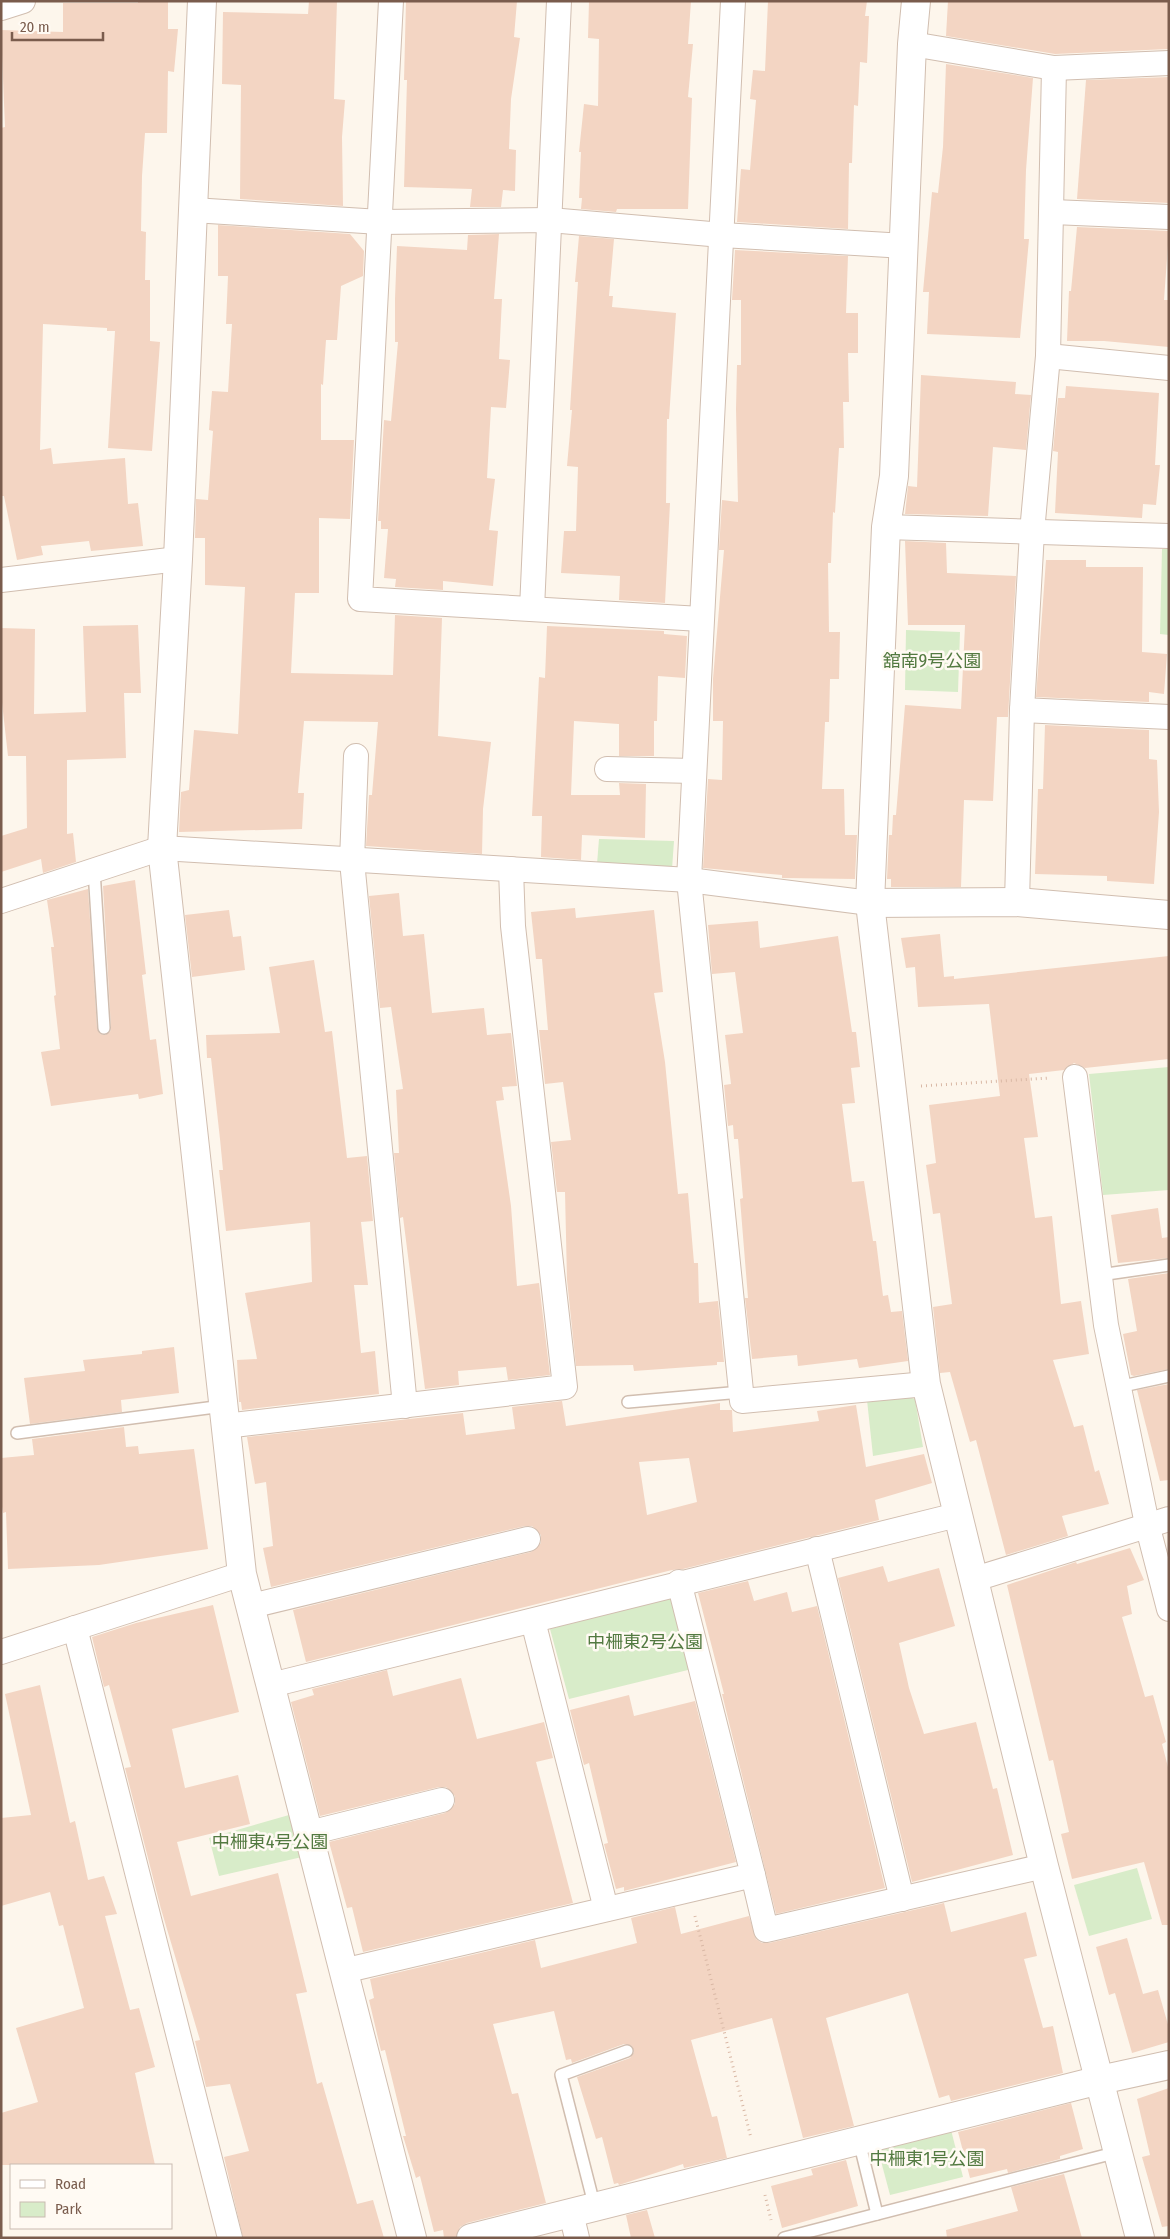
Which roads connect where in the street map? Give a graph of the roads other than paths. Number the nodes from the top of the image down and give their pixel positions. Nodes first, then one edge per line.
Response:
1 (23, 1) edge
2 (202, 1) edge
3 (392, 1) edge
4 (559, 1) edge
5 (733, 1) edge
6 (916, 1) edge
7 (1, 8) edge
8 (912, 44) junction
9 (1169, 63) edge
10 (1054, 68) junction
11 (193, 210) junction
12 (1053, 212) junction
13 (1169, 217) edge
14 (550, 220) junction
15 (380, 222) junction
16 (722, 235) junction
17 (905, 246) junction
18 (1048, 356) junction
19 (1169, 368) edge
20 (886, 527) junction
21 (1032, 532) junction
22 (1169, 536) edge
23 (178, 559) junction
24 (1, 580) edge
25 (532, 609) junction
26 (701, 619) junction
27 (1022, 710) junction
28 (1169, 717) edge
29 (356, 756) dead end
30 (608, 769) dead end
31 (694, 771) junction
32 (162, 848) junction
33 (352, 861) junction
34 (511, 869) junction
35 (94, 870) junction
36 (689, 880) junction
37 (1, 901) edge
38 (1017, 902) junction
39 (870, 903) junction
40 (1169, 915) edge
41 (104, 1028) dead end
42 (1075, 1076) road end
43 (1169, 1264) edge
44 (1100, 1275) junction
45 (1169, 1376) edge
46 (926, 1384) junction
47 (1118, 1388) junction
48 (742, 1392) junction
49 (628, 1402) dead end
50 (404, 1406) junction
51 (224, 1416) junction
52 (17, 1433) dead end
53 (957, 1515) junction
54 (1158, 1522) edge
55 (528, 1539) dead end
56 (817, 1549) junction
57 (242, 1574) junction
58 (975, 1579) junction
59 (679, 1582) junction
60 (250, 1606) junction
61 (1169, 1609) edge
62 (533, 1621) junction
63 (75, 1628) junction
64 (1, 1652) edge
65 (272, 1685) junction
66 (442, 1800) dead end
67 (309, 1834) junction
68 (1044, 1866) junction
69 (753, 1875) junction
70 (902, 1899) junction
71 (606, 1909) junction
72 (344, 1971) junction
73 (627, 2051) dead end
74 (1169, 2065) edge
75 (1100, 2080) junction
76 (859, 2141) junction
77 (1118, 2152) junction
78 (877, 2214) junction
79 (581, 2220) edge
80 (230, 2238) edge
81 (412, 2238) edge
82 (471, 2238) edge
83 (784, 2238) edge
84 (1140, 2238) edge

1 - 7 street
2 - 11 street
3 - 15 street
4 - 14 street
5 - 16 street
6 - 8 street
8 - 10 street
8 - 17 street
9 - 10 street
10 - 12 street
11 - 15 street
11 - 23 street
12 - 13 street
12 - 18 street
14 - 15 street
14 - 16 street
14 - 25 street
15 - 25 street
16 - 17 street
16 - 26 street
17 - 20 street
18 - 19 street
18 - 21 street
20 - 21 street
20 - 39 street
21 - 22 street
21 - 27 street
23 - 24 street
23 - 32 street
25 - 26 street
26 - 31 street
27 - 28 street
27 - 38 street
29 - 33 street
30 - 31 street
31 - 36 street
32 - 33 street
32 - 35 street
32 - 51 street
33 - 34 street
33 - 50 street
34 - 36 street
34 - 50 street
35 - 37 street
35 - 41 lane
36 - 39 street
36 - 48 street
38 - 39 street
38 - 40 street
39 - 46 street
42 - 44 street
43 - 44 lane
44 - 47 street
45 - 47 lane
46 - 48 street
46 - 53 street
47 - 54 street
48 - 49 lane
50 - 51 street
51 - 52 lane
51 - 57 street
53 - 56 street
53 - 58 street
54 - 58 street
54 - 61 street
55 - 60 street
56 - 59 street
56 - 70 street
57 - 60 street
57 - 63 street
58 - 68 street
59 - 62 street
59 - 69 street
60 - 65 street
62 - 65 street
62 - 71 street
63 - 64 street
63 - 80 street
65 - 67 street
66 - 67 street
67 - 72 street
68 - 70 street
68 - 75 street
69 - 70 street
69 - 71 street
71 - 72 street
72 - 81 street
73 - 79 lane
74 - 75 street
75 - 76 street
75 - 77 street
76 - 78 lane
76 - 79 street
77 - 78 lane
77 - 84 street
78 - 83 lane
79 - 82 street

